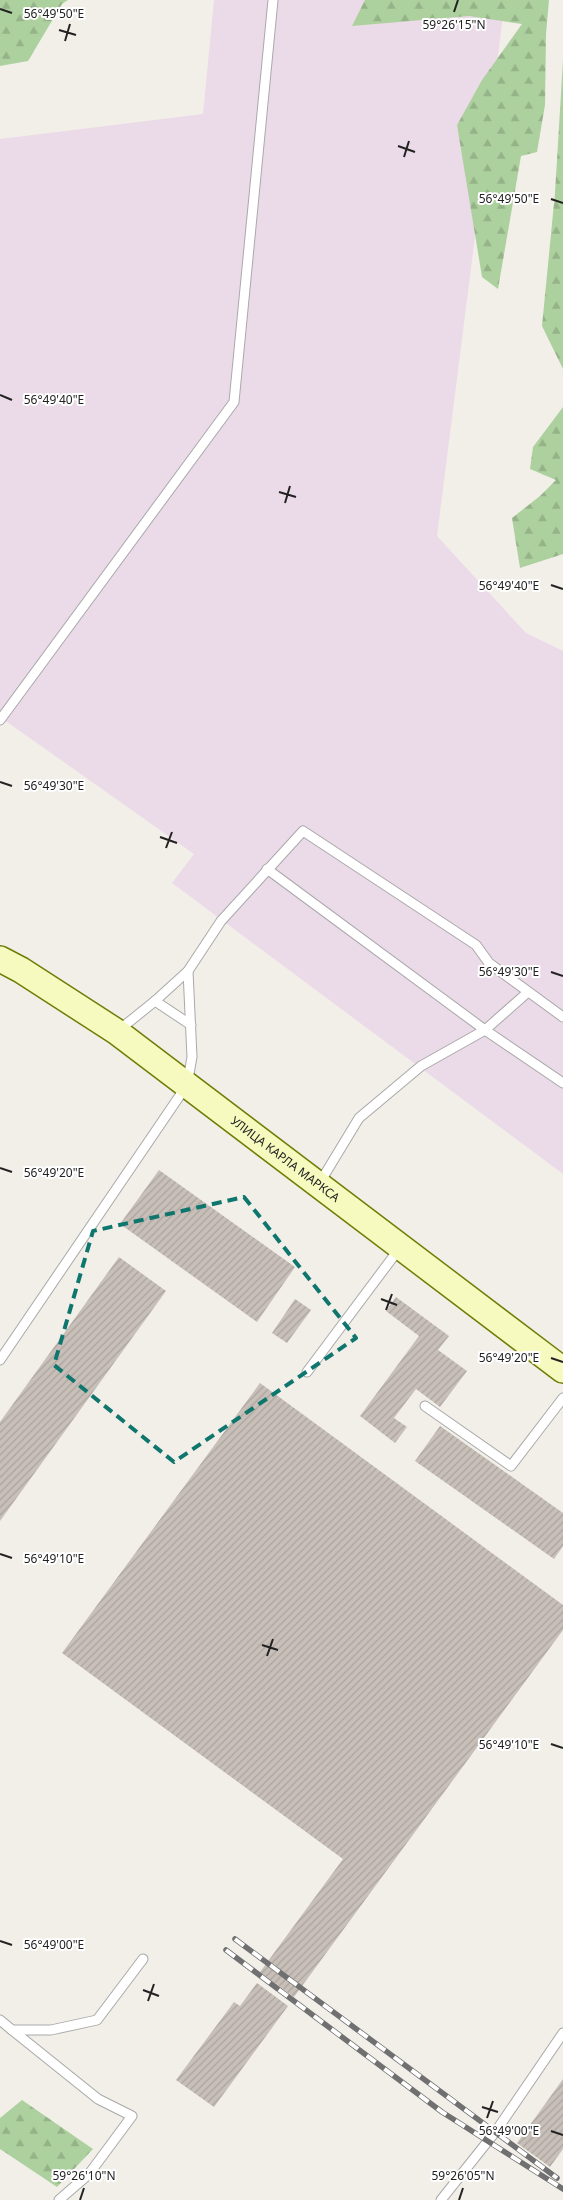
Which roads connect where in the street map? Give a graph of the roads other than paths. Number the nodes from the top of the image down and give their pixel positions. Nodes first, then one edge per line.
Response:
1 (273, 0) edge
2 (0, 720) edge
3 (267, 869) junction
4 (0, 959) edge
5 (188, 971) junction
6 (528, 992) junction
7 (155, 1001) junction
8 (563, 1017) edge
9 (191, 1025) junction
10 (485, 1030) junction
11 (117, 1032) junction
12 (563, 1083) edge
13 (186, 1085) junction
14 (318, 1184) junction
15 (401, 1247) junction
16 (0, 1360) edge
17 (563, 1370) edge
18 (307, 1372) dead end
19 (563, 1398) edge
20 (425, 1406) dead end
21 (143, 1959) dead end
22 (0, 2020) edge
23 (12, 2030) junction
24 (563, 2033) edge
25 (59, 2200) edge
26 (442, 2200) edge

1 - 2 lane
3 - 5 lane
3 - 6 lane
3 - 10 lane
4 - 11 main road, УЛИЦА КАРЛА МАРКСА
5 - 7 lane
5 - 9 lane
6 - 8 lane
6 - 10 lane
7 - 9 lane
7 - 11 lane
9 - 13 lane
10 - 12 lane
10 - 14 lane
11 - 13 main road, УЛИЦА КАРЛА МАРКСА
13 - 14 main road, УЛИЦА КАРЛА МАРКСА
13 - 16 lane
14 - 15 main road, УЛИЦА КАРЛА МАРКСА
15 - 17 main road, УЛИЦА КАРЛА МАРКСА
15 - 18 lane
19 - 20 lane
21 - 23 lane
22 - 23 lane
23 - 25 lane
24 - 26 lane

